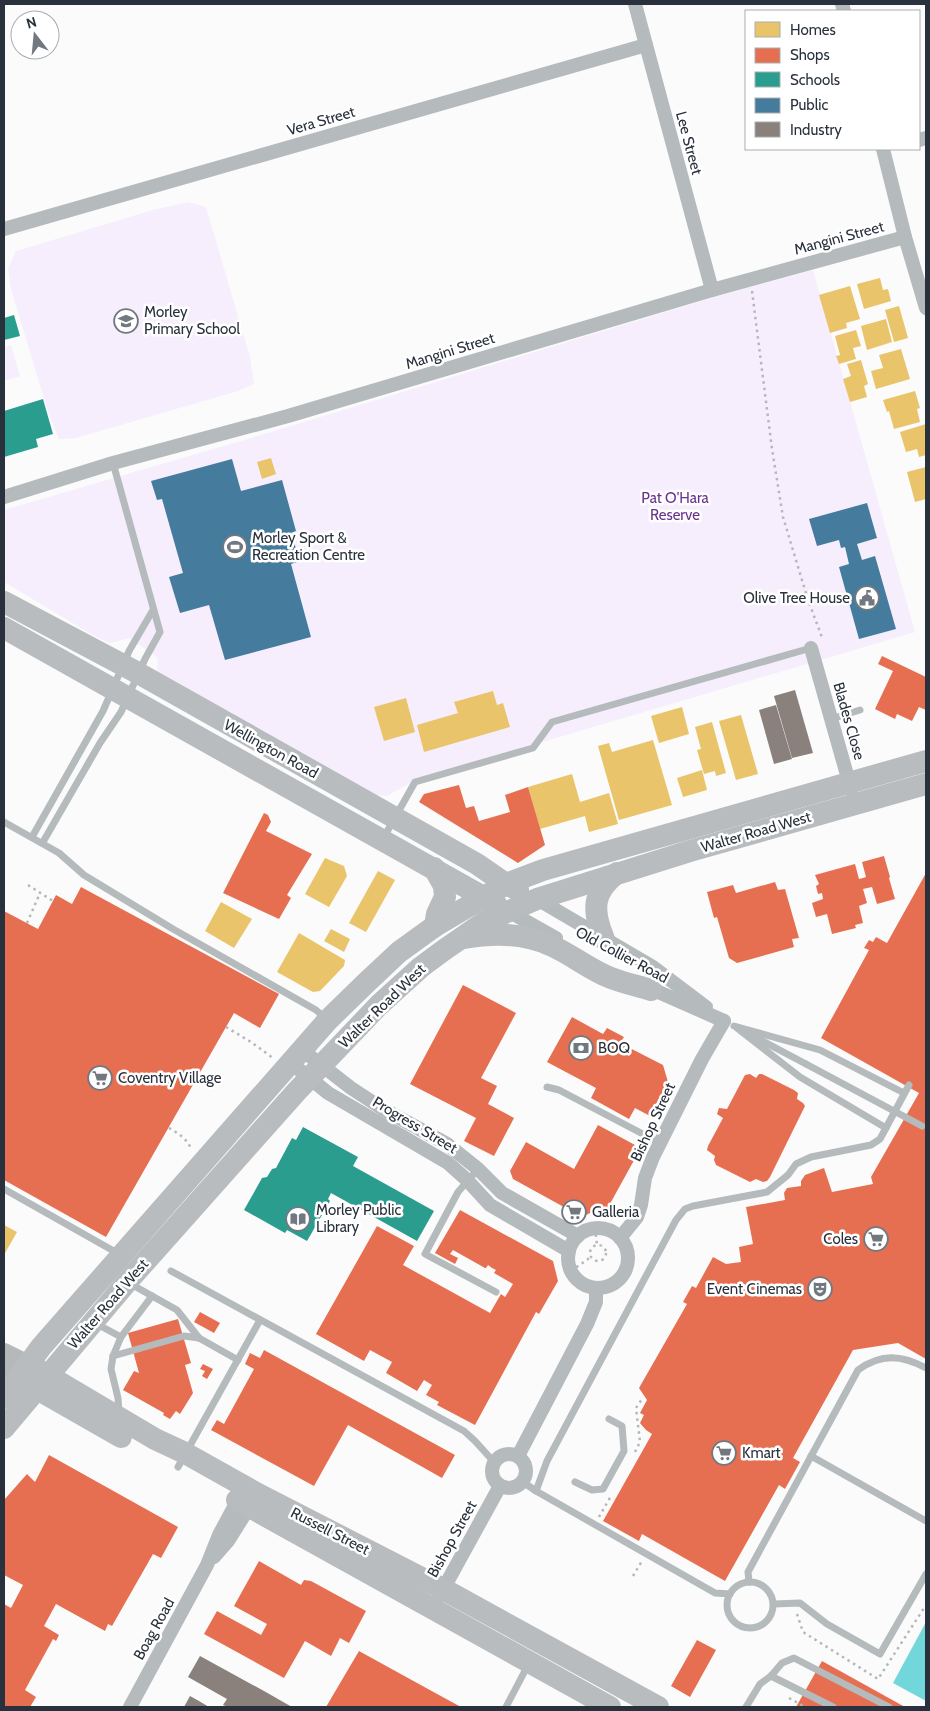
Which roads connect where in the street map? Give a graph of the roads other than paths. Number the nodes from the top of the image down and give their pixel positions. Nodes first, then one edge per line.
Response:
1 (635, 4) edge
2 (646, 45) junction
3 (884, 150) edge
4 (4, 229) edge
5 (905, 237) junction
6 (712, 290) junction
7 (926, 308) edge
8 (113, 463) junction
9 (4, 497) edge
10 (4, 602) edge
11 (153, 610) junction
12 (4, 629) edge
13 (817, 646) joint
14 (130, 670) junction
15 (120, 693) junction
16 (860, 710) dead end
17 (832, 719) junction
18 (926, 761) edge
19 (849, 782) junction
20 (926, 784) edge
21 (856, 803) junction
22 (395, 818) junction
23 (4, 822) edge
24 (32, 837) junction
25 (383, 839) junction
26 (43, 842) junction
27 (434, 868) junction
28 (616, 873) junction
29 (506, 884) junction
30 (485, 898) junction
31 (537, 899) junction
32 (508, 911) junction
33 (435, 926) junction
34 (461, 938) junction
35 (604, 939) junction
36 (651, 990) junction
37 (328, 1020) junction
38 (729, 1024) junction
39 (291, 1058) junction
40 (315, 1072) junction
41 (909, 1085) dead end
42 (547, 1087) dead end
43 (904, 1093) junction
44 (922, 1126) dead end
45 (886, 1128) junction
46 (660, 1142) junction
47 (478, 1169) junction
48 (467, 1180) junction
49 (4, 1189) edge
50 (578, 1236) junction
51 (620, 1238) junction
52 (569, 1251) junction
53 (171, 1271) dead end
54 (117, 1272) junction
55 (596, 1288) junction
56 (496, 1292) dead end
57 (152, 1296) junction
58 (260, 1320) junction
59 (92, 1322) junction
60 (121, 1337) junction
61 (199, 1338) junction
62 (4, 1353) edge
63 (113, 1356) junction
64 (238, 1360) junction
65 (926, 1368) edge
66 (27, 1376) edge
67 (4, 1398) edge
68 (119, 1419) junction
69 (609, 1419) dead end
70 (4, 1428) edge
71 (518, 1456) junction
72 (811, 1456) junction
73 (182, 1460) junction
74 (494, 1462) junction
75 (524, 1482) junction
76 (575, 1482) dead end
77 (500, 1486) junction
78 (536, 1491) junction
79 (247, 1497) junction
80 (926, 1522) edge
81 (926, 1574) edge
82 (749, 1582) junction
83 (443, 1588) junction
84 (730, 1594) junction
85 (774, 1604) junction
86 (433, 1609) junction
87 (530, 1663) junction
88 (771, 1676) junction
89 (130, 1707) edge
90 (506, 1707) edge
91 (610, 1707) edge
92 (658, 1707) edge
93 (746, 1707) edge
94 (833, 1707) edge
95 (889, 1707) edge

1 - 2 street, Lee Street
2 - 4 street, Vera Street
2 - 6 street, Lee Street
3 - 5 street
5 - 6 street, Mangini Street
5 - 7 street
6 - 8 street, Mangini Street
8 - 9 street, Mangini Street
8 - 11 lane
10 - 14 main road, Wellington Road
11 - 14 lane
11 - 14 lane
12 - 15 main road, Wellington Road
13 - 17 street, Blades Close
13 - 22 lane
14 - 15 lane
14 - 15 lane
14 - 22 main road, Wellington Road
15 - 24 lane
15 - 25 main road, Wellington Road
15 - 26 lane
16 - 17 lane
17 - 19 street, Blades Close
18 - 19 main road, Walter Road West
19 - 21 street, Blades Close
19 - 29 main road, Walter Road West
20 - 21 main road, Walter Road West
21 - 28 main road, Walter Road West
22 - 25 lane
22 - 29 main road, Wellington Road
23 - 24 lane
24 - 26 lane
25 - 27 main road, Wellington Road
26 - 37 lane
27 - 30 main road, Wellington Road
27 - 33 main road
28 - 31 main road, Walter Road West
28 - 35 main road
29 - 30 main road, Walter Road West
29 - 31 main road, Wellington Road
30 - 32 main road, Wellington Road
30 - 33 main road, Walter Road West
31 - 32 main road, Walter Road West
31 - 35 street, Old Collier Road
32 - 34 main road, Walter Road West
32 - 36 street, Old Collier Road
33 - 37 main road, Walter Road West
34 - 36 main road
34 - 40 main road, Walter Road West
35 - 38 street, Old Collier Road
36 - 38 street, Old Collier Road
37 - 39 main road, Walter Road West
38 - 43 lane
38 - 44 lane, Old Collier Road, bridge
38 - 45 lane
38 - 46 street, Bishop Street
39 - 40 street, Progress Street
39 - 54 main road, Walter Road West
40 - 47 street, Progress Street
40 - 48 street, Progress Street
40 - 54 main road, Walter Road West
41 - 43 lane
42 - 46 lane
43 - 45 lane
45 - 78 lane
46 - 51 street, Bishop Street
47 - 48 lane
47 - 50 street, Progress Street
48 - 52 street, Progress Street
48 - 56 lane
49 - 54 lane
50 - 51 street
50 - 52 street
51 - 55 street
52 - 55 street
53 - 58 lane
54 - 57 lane
54 - 59 main road, Walter Road West
54 - 66 main road, Walter Road West
55 - 71 street
57 - 60 lane
57 - 61 lane
58 - 64 lane
58 - 74 lane
59 - 60 lane
59 - 66 main road, Walter Road West
60 - 63 lane
61 - 63 lane
61 - 64 lane
62 - 66 street, Russell Street
63 - 68 lane
64 - 73 lane
65 - 72 lane
66 - 67 main road, Walter Road West
66 - 68 main road, Russell Street
66 - 70 main road, Walter Road West
66 - 73 main road, Russell Street
68 - 73 main road, Russell Street
69 - 76 lane
71 - 74 street
71 - 75 street
72 - 80 lane
72 - 82 lane
73 - 79 main road, Russell Street
74 - 77 street
75 - 77 street
75 - 78 lane
77 - 83 street, Bishop Street
78 - 84 lane
79 - 83 main road, Russell Street
79 - 86 main road, Russell Street
79 - 89 street, Boag Road
81 - 85 lane
82 - 84 lane
82 - 85 lane
83 - 86 street, Bishop Street
83 - 92 main road, Russell Street
84 - 85 lane
86 - 87 main road, Russell Street
87 - 90 lane
87 - 91 main road, Russell Street
88 - 93 lane
88 - 94 lane
88 - 95 lane

